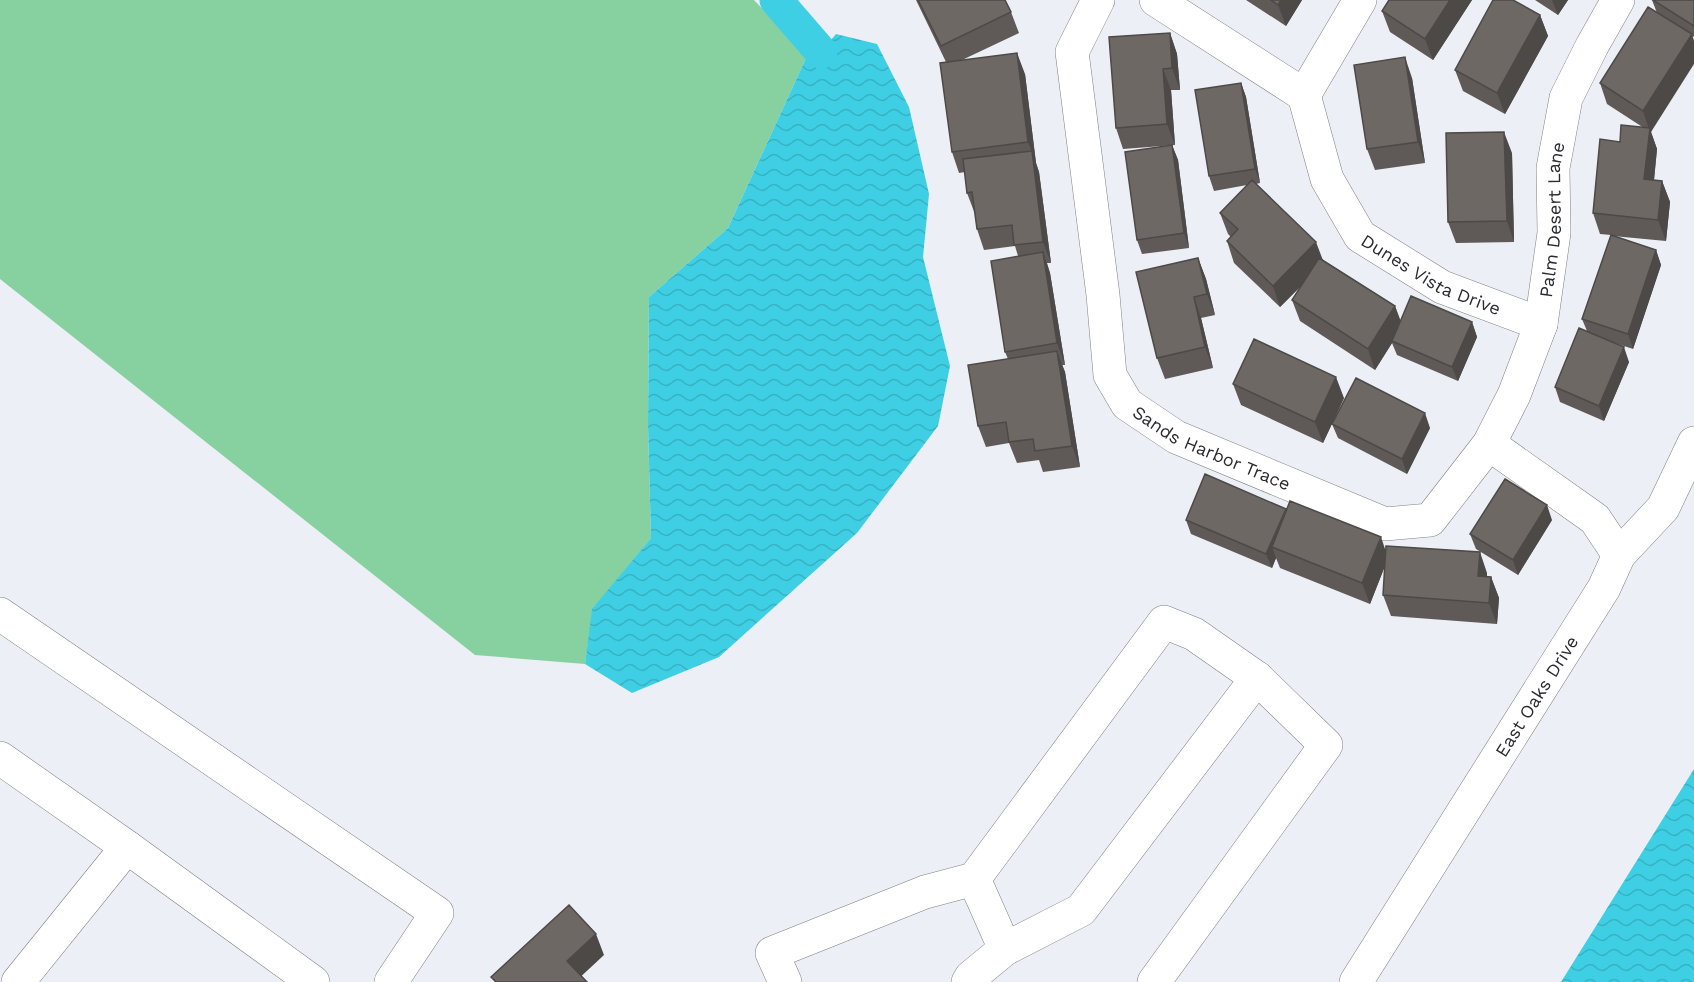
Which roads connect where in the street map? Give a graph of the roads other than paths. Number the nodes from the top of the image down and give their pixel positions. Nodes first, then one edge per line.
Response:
1 (1098, 0) edge
2 (1156, 0) edge
3 (1360, 0) edge
4 (1618, 0) edge
5 (1304, 95) junction
6 (1541, 324) junction
7 (1694, 442) edge
8 (1489, 444) junction
9 (1619, 555) junction
10 (0, 614) edge
11 (1257, 678) junction
12 (0, 758) edge
13 (127, 847) junction
14 (974, 879) junction
15 (1005, 950) junction
16 (18, 982) edge
17 (313, 982) edge
18 (391, 982) edge
19 (785, 982) edge
20 (968, 982) edge
21 (1154, 982) edge
22 (1356, 982) edge

1 - 8 street, Sands Harbor Trace
2 - 5 street
3 - 5 street
4 - 6 street, Palm Desert Lane
5 - 6 street, Dunes Vista Drive
6 - 8 street, Palm Desert Lane
7 - 9 street, East Oaks Drive
8 - 9 street
9 - 22 street, East Oaks Drive
10 - 18 street
11 - 14 street
11 - 15 street
11 - 21 street
12 - 13 street
13 - 16 street
13 - 17 street
14 - 15 street
14 - 19 street
15 - 20 street

